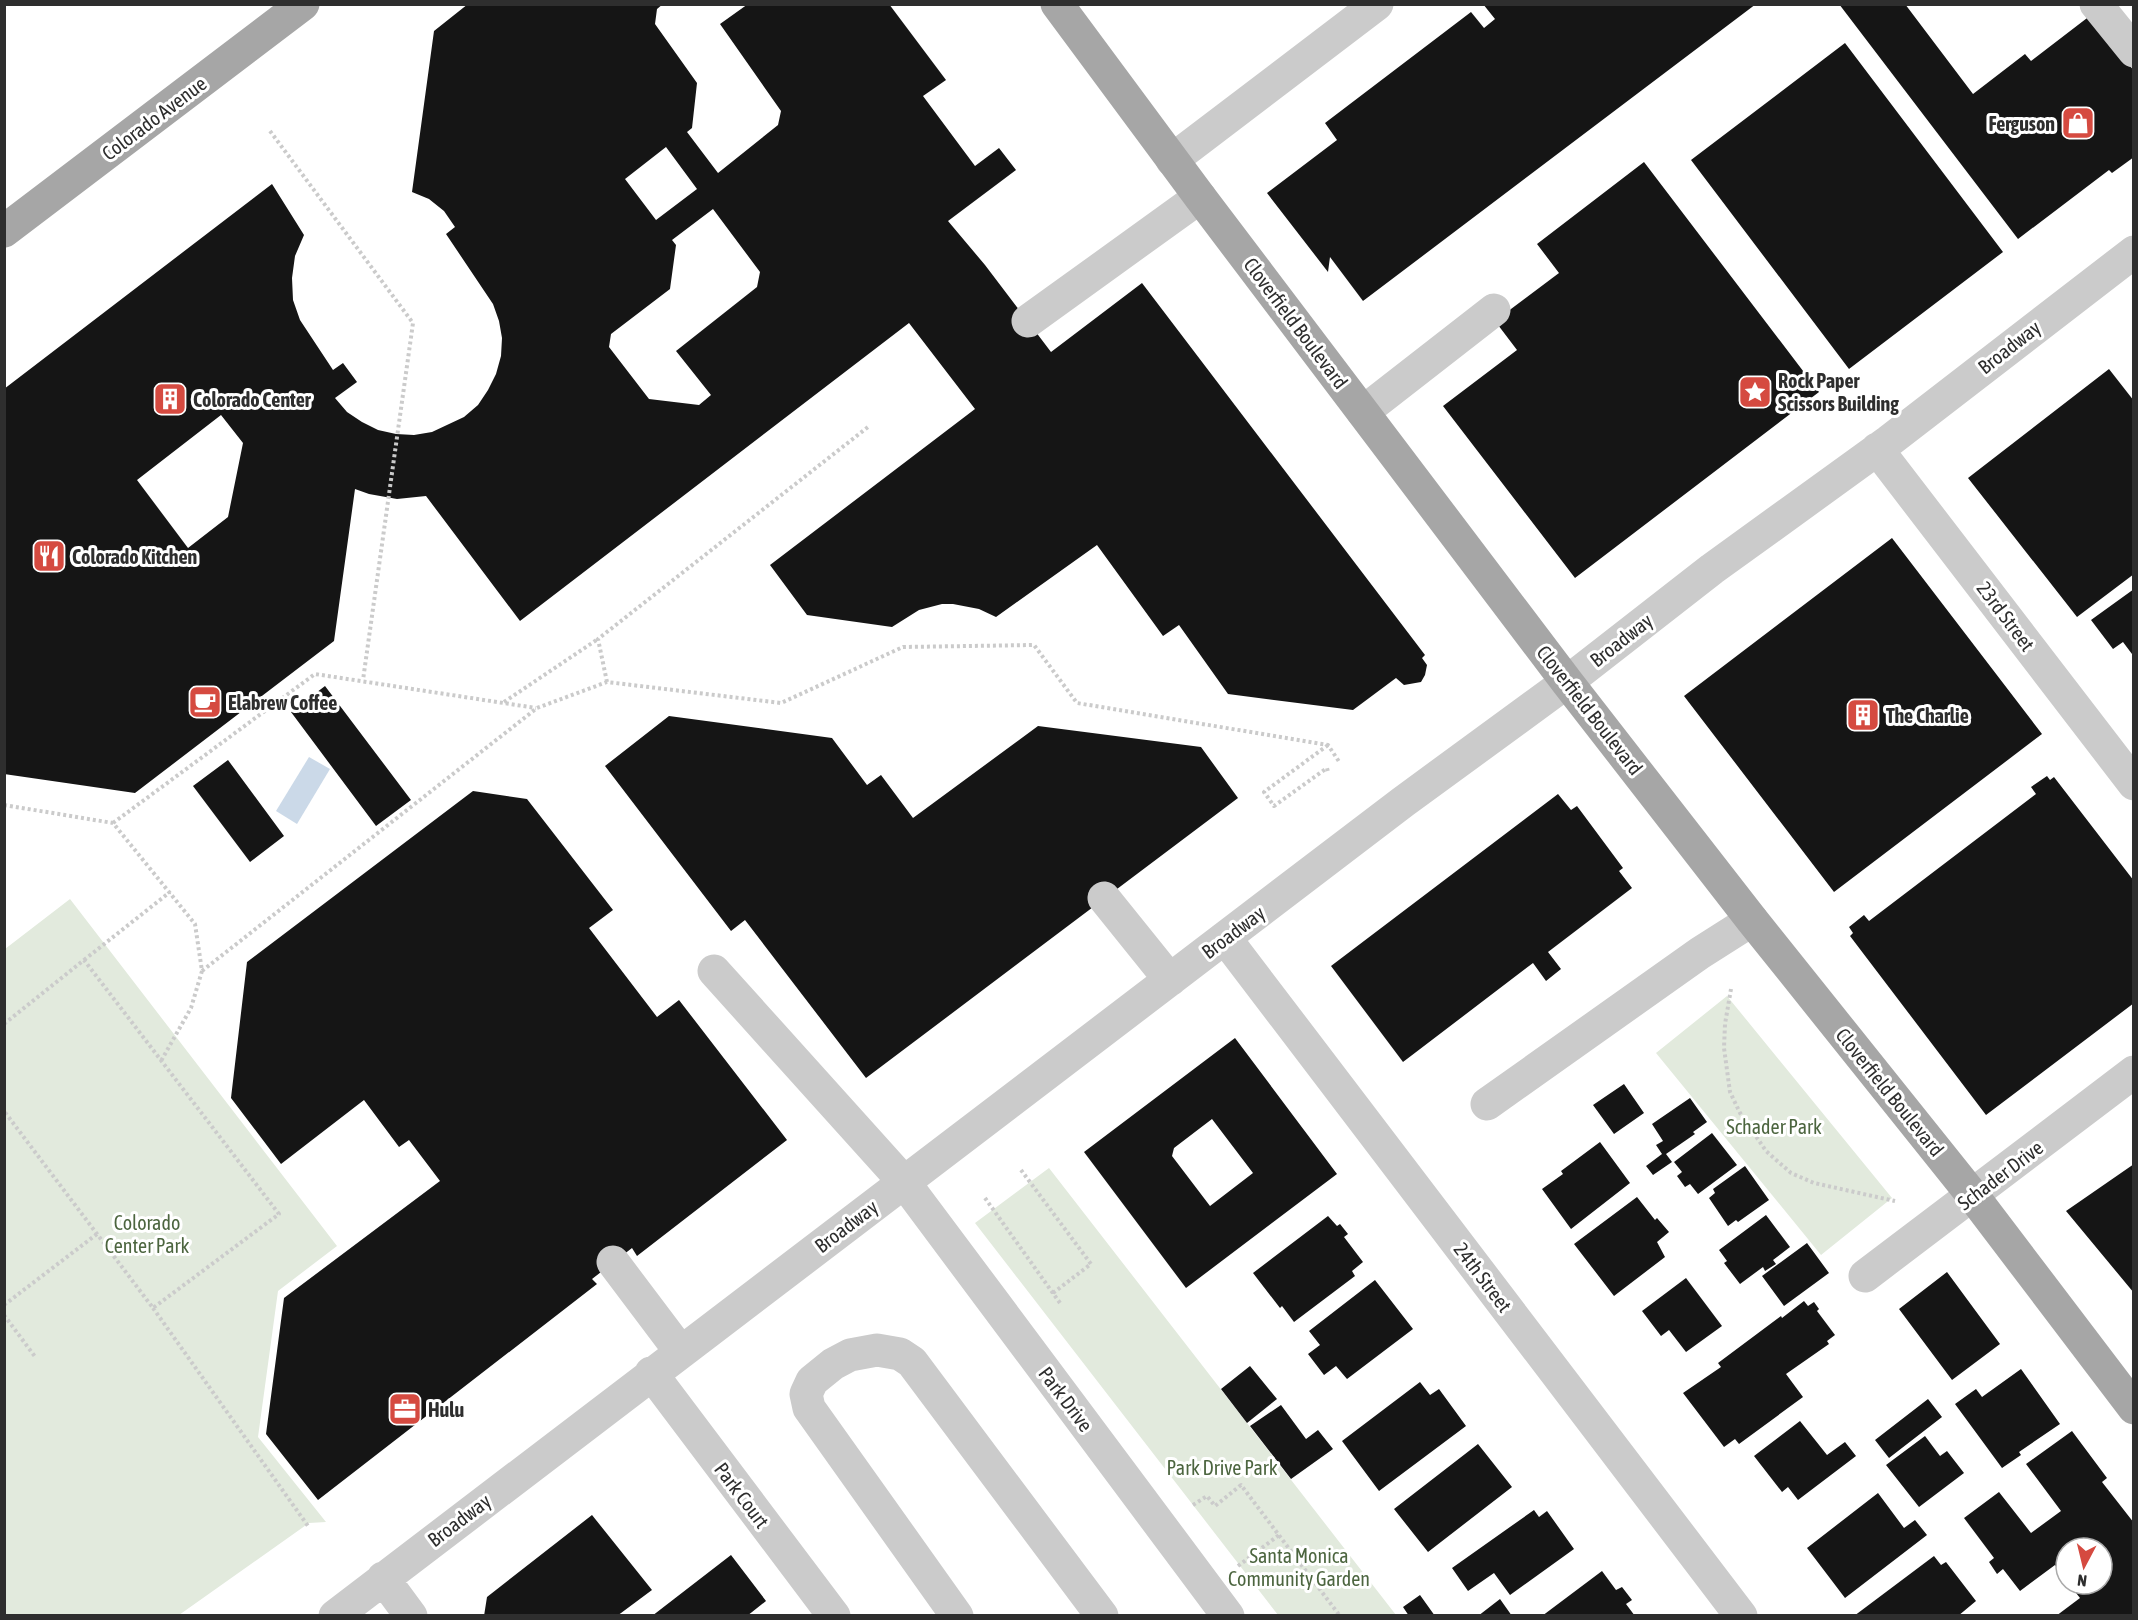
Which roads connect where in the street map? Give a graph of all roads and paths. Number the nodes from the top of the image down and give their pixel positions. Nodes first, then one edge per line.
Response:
1 (303, 4) edge
2 (1057, 4) edge
3 (1377, 4) edge
4 (2096, 4) edge
5 (2133, 51) edge
6 (270, 130) dead end
7 (1172, 160) junction
8 (1200, 197) junction
9 (4, 231) edge
10 (2133, 252) edge
11 (1494, 310) dead end
12 (1028, 321) dead end
13 (1363, 412) junction
14 (868, 427) dead end
15 (1877, 449) junction
16 (598, 639) junction
17 (363, 680) junction
18 (607, 682) junction
19 (1567, 682) junction
20 (503, 702) junction
21 (537, 708) junction
22 (1328, 745) junction
23 (1340, 763) dead end
24 (1328, 772) dead end
25 (2133, 784) edge
26 (4, 805) edge
27 (113, 823) junction
28 (170, 892) junction
29 (1104, 898) dead end
30 (1752, 920) junction
31 (1225, 938) junction
32 (84, 960) junction
33 (202, 970) junction
34 (714, 971) dead end
35 (1170, 980) junction
36 (1731, 989) dead end
37 (4, 1024) edge
38 (161, 1061) junction
39 (2133, 1072) edge
40 (1487, 1104) dead end
41 (4, 1111) edge
42 (1022, 1170) dead end
43 (904, 1182) junction
44 (1973, 1196) junction
45 (985, 1198) dead end
46 (1895, 1201) dead end
47 (97, 1234) junction
48 (614, 1262) dead end
49 (1865, 1276) dead end
50 (1053, 1293) junction
51 (1060, 1303) dead end
52 (4, 1305) edge
53 (153, 1308) junction
54 (4, 1316) edge
55 (680, 1351) junction
56 (36, 1358) dead end
57 (651, 1373) junction
58 (2133, 1408) edge
59 (1185, 1511) dead end
60 (308, 1526) dead end
61 (1279, 1535) junction
62 (1231, 1572) dead end
63 (383, 1578) junction
64 (335, 1616) edge
65 (411, 1616) edge
66 (834, 1616) edge
67 (957, 1616) edge
68 (1102, 1616) edge
69 (1228, 1616) edge
70 (1340, 1616) edge
71 (1741, 1616) edge

1 - 9 main road, Colorado Avenue
2 - 7 main road, Cloverfield Boulevard
3 - 7 street
4 - 5 street
6 - 17 path
7 - 8 main road, Cloverfield Boulevard
8 - 12 street
8 - 13 main road, Cloverfield Boulevard
10 - 15 street, Broadway
11 - 13 street
13 - 19 main road, Cloverfield Boulevard
14 - 16 path
15 - 19 street, Broadway
15 - 25 street, 23rd Street
16 - 18 path
16 - 20 path
17 - 20 path
17 - 27 path
18 - 21 path
18 - 22 path
19 - 30 main road, Cloverfield Boulevard
19 - 31 street, Broadway
20 - 21 path
21 - 33 path
22 - 23 path
22 - 24 path
26 - 27 path
27 - 28 path
28 - 32 path
28 - 33 path
29 - 35 street
30 - 40 street
30 - 44 main road, Cloverfield Boulevard
31 - 35 street, Broadway
31 - 71 street, 24th Street
32 - 37 path
32 - 38 path
33 - 38 path
34 - 43 street, Park Drive
35 - 43 street, Broadway
36 - 46 path
38 - 53 path
39 - 44 street, Schader Drive
41 - 47 path
42 - 50 path
43 - 55 street, Broadway
43 - 69 street, Park Drive
44 - 49 street, Schader Drive
44 - 58 main road, Cloverfield Boulevard
45 - 50 path
47 - 52 path
47 - 53 path
48 - 55 street
50 - 51 path
53 - 60 path
54 - 56 path
55 - 57 street, Broadway
57 - 63 street, Broadway
57 - 66 street, Park Court
59 - 61 path
61 - 62 path
61 - 70 path
63 - 64 street, Broadway
63 - 65 street
67 - 68 street

